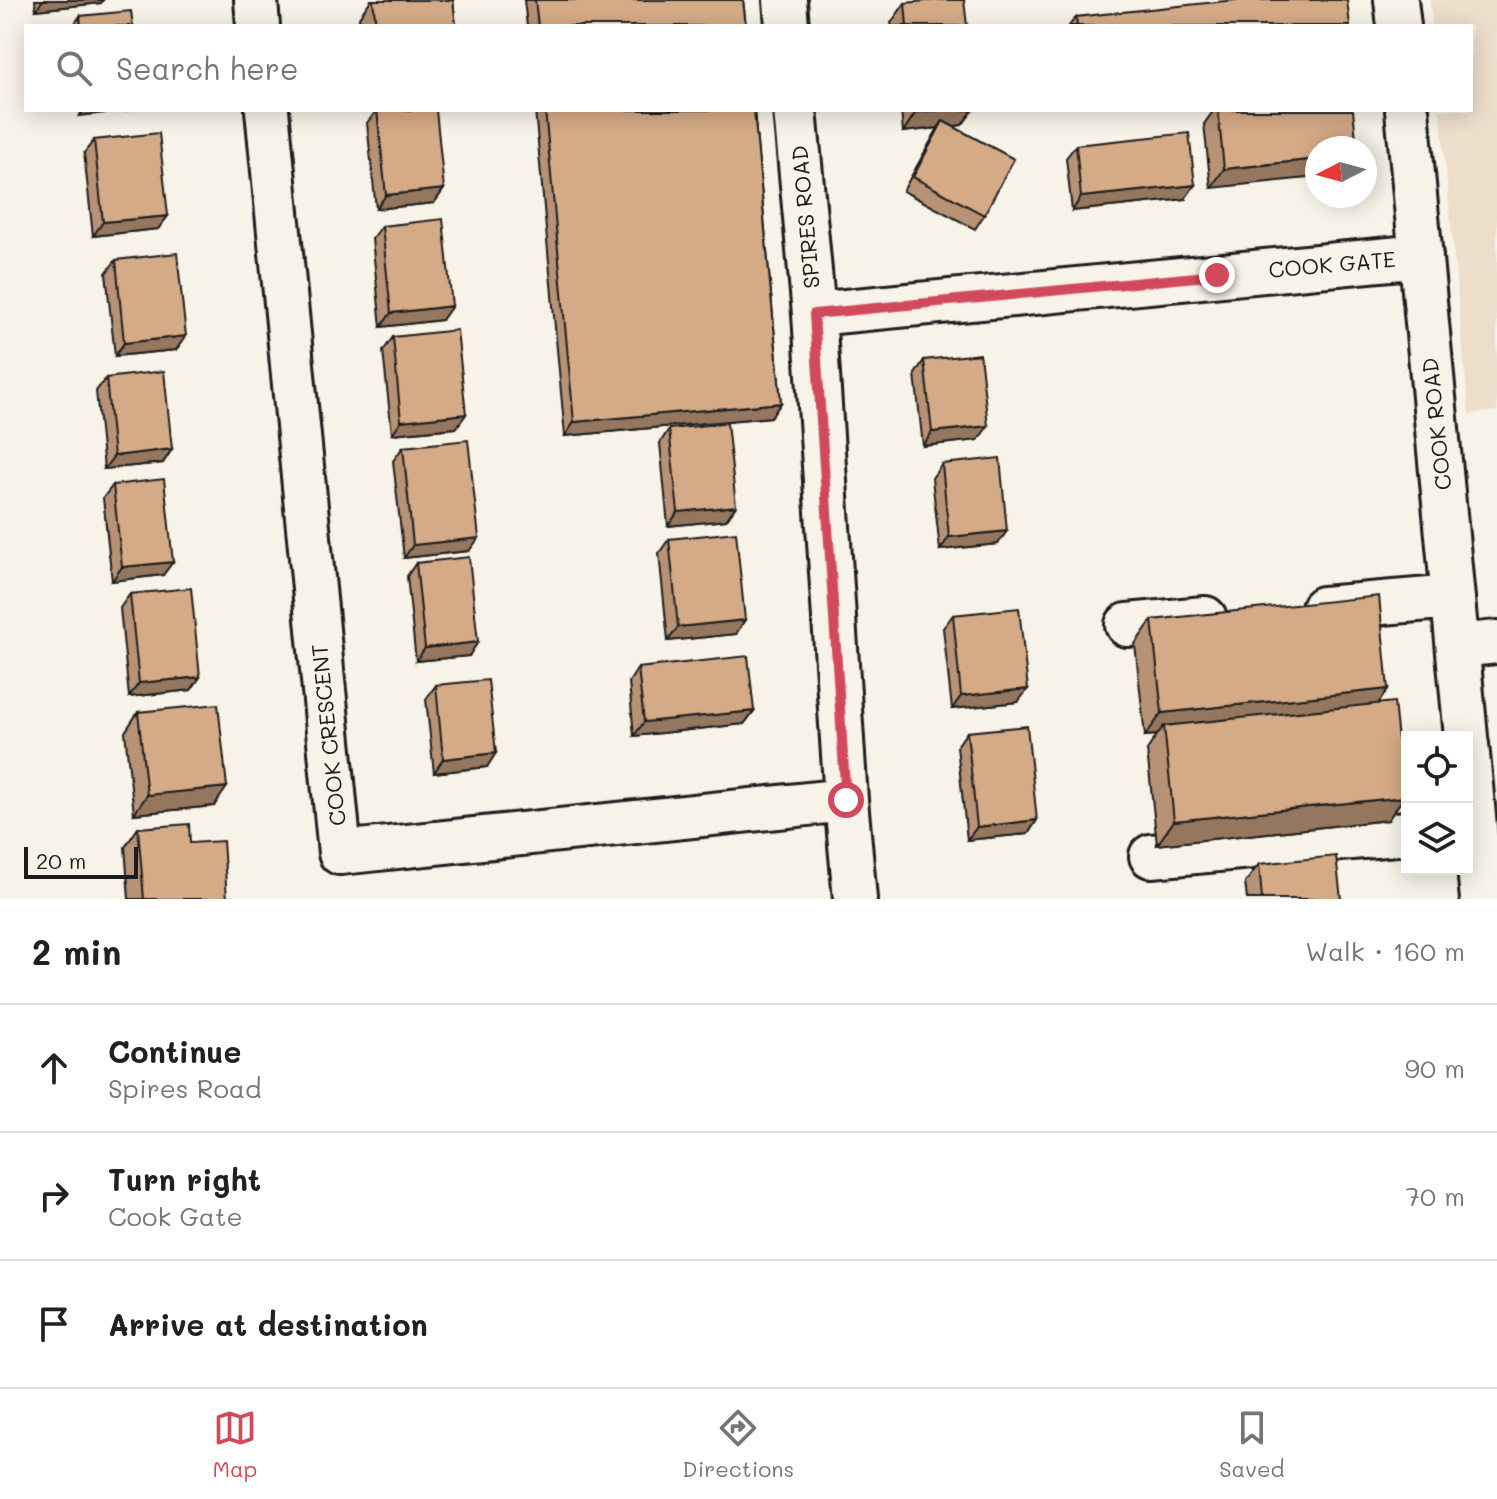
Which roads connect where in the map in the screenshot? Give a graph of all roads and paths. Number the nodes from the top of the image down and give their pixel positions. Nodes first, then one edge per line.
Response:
1 (256, 0) edge
2 (785, 0) edge
3 (1396, 0) edge
4 (258, 24) edge
5 (787, 24) edge
6 (1399, 24) edge
7 (267, 112) edge
8 (795, 112) edge
9 (1407, 112) edge
10 (1421, 256) junction
11 (814, 314) junction
12 (1453, 597) junction
13 (1283, 612) edge
14 (1236, 616) edge
15 (1127, 625) dead end
16 (1477, 644) edge
17 (1467, 731) edge
18 (846, 800) junction
19 (1401, 834) edge
20 (1473, 840) edge
21 (1151, 856) dead end
22 (855, 899) edge
23 (1482, 899) edge

1 - 4 street
2 - 5 street
3 - 6 street
7 - 18 street, COOK CRESCENT
8 - 11 street, SPIRES ROAD
9 - 10 street, COOK ROAD
10 - 11 street, COOK GATE
10 - 12 street, COOK ROAD
11 - 18 street, SPIRES ROAD
12 - 13 street
12 - 16 street, COOK ROAD
14 - 15 street
16 - 17 street, COOK ROAD
18 - 22 street, SPIRES ROAD
19 - 21 street
20 - 23 street

